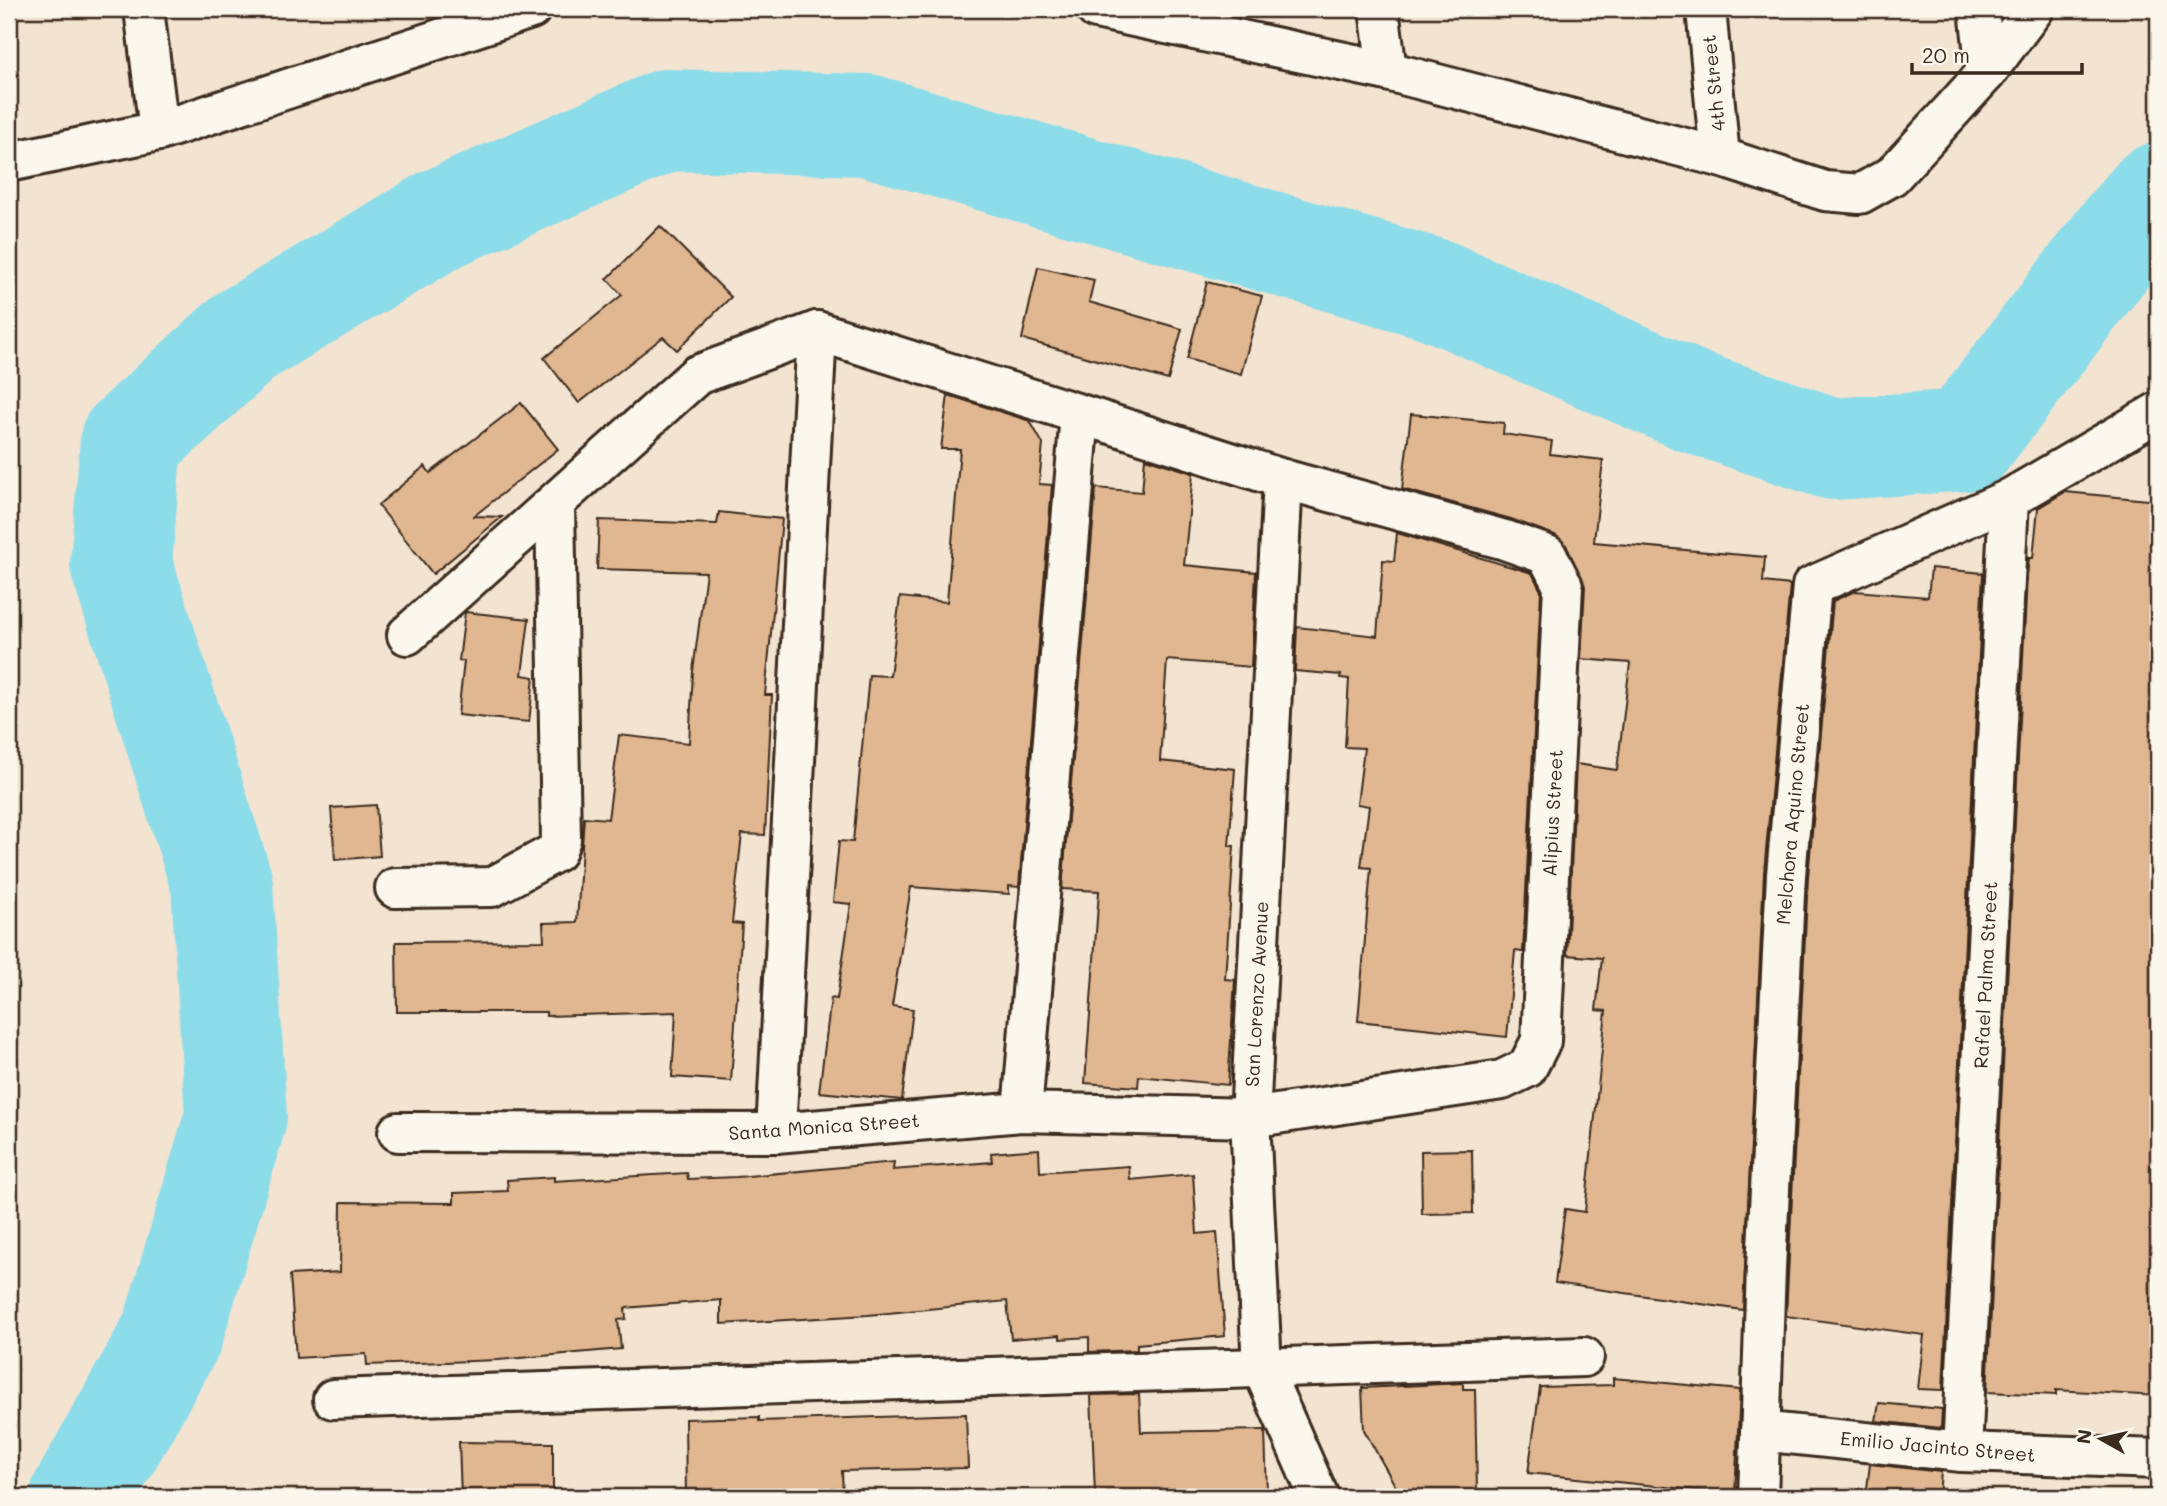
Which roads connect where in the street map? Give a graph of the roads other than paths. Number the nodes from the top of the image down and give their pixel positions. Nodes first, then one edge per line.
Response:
1 (144, 9) edge
2 (531, 9) edge
3 (1097, 9) edge
4 (1379, 9) edge
5 (1706, 9) edge
6 (1979, 9) edge
7 (2034, 9) edge
8 (447, 23) edge
9 (1387, 71) junction
10 (1986, 73) junction
11 (159, 131) junction
12 (1720, 157) junction
13 (9, 162) edge
14 (817, 331) junction
15 (2158, 412) edge
16 (1080, 414) junction
17 (1283, 479) junction
18 (2009, 499) junction
19 (555, 504) junction
20 (407, 635) dead end
21 (395, 888) dead end
22 (1541, 1041) joint
23 (1022, 1112) junction
24 (1250, 1118) junction
25 (398, 1132) dead end
26 (776, 1133) junction
27 (1584, 1357) dead end
28 (1262, 1368) junction
29 (333, 1399) dead end
30 (1760, 1431) junction
31 (1962, 1452) junction
32 (2158, 1460) edge
33 (1319, 1497) edge
34 (1758, 1497) edge

1 - 11 street
2 - 8 street
3 - 9 street
4 - 9 street
5 - 12 street, 4th Street
6 - 10 street
7 - 10 street
8 - 11 street
9 - 12 street
10 - 12 street
11 - 13 street
14 - 16 street
14 - 19 street
14 - 26 street
15 - 18 street, Melchora Aquino Street
16 - 17 street
16 - 23 street
17 - 22 street, Alipius Street
17 - 24 street, San Lorenzo Avenue
18 - 30 street, Melchora Aquino Street
18 - 31 street, Rafael Palma Street
19 - 20 street
19 - 21 street
22 - 24 street, Santa Monica Street
23 - 24 street, Santa Monica Street
23 - 26 street, Santa Monica Street
24 - 28 street, San Lorenzo Avenue
25 - 26 street, Santa Monica Street
27 - 28 street
28 - 29 street
28 - 33 street, San Lorenzo Avenue
30 - 31 street, Emilio Jacinto Street
30 - 34 street
31 - 32 street, Emilio Jacinto Street

